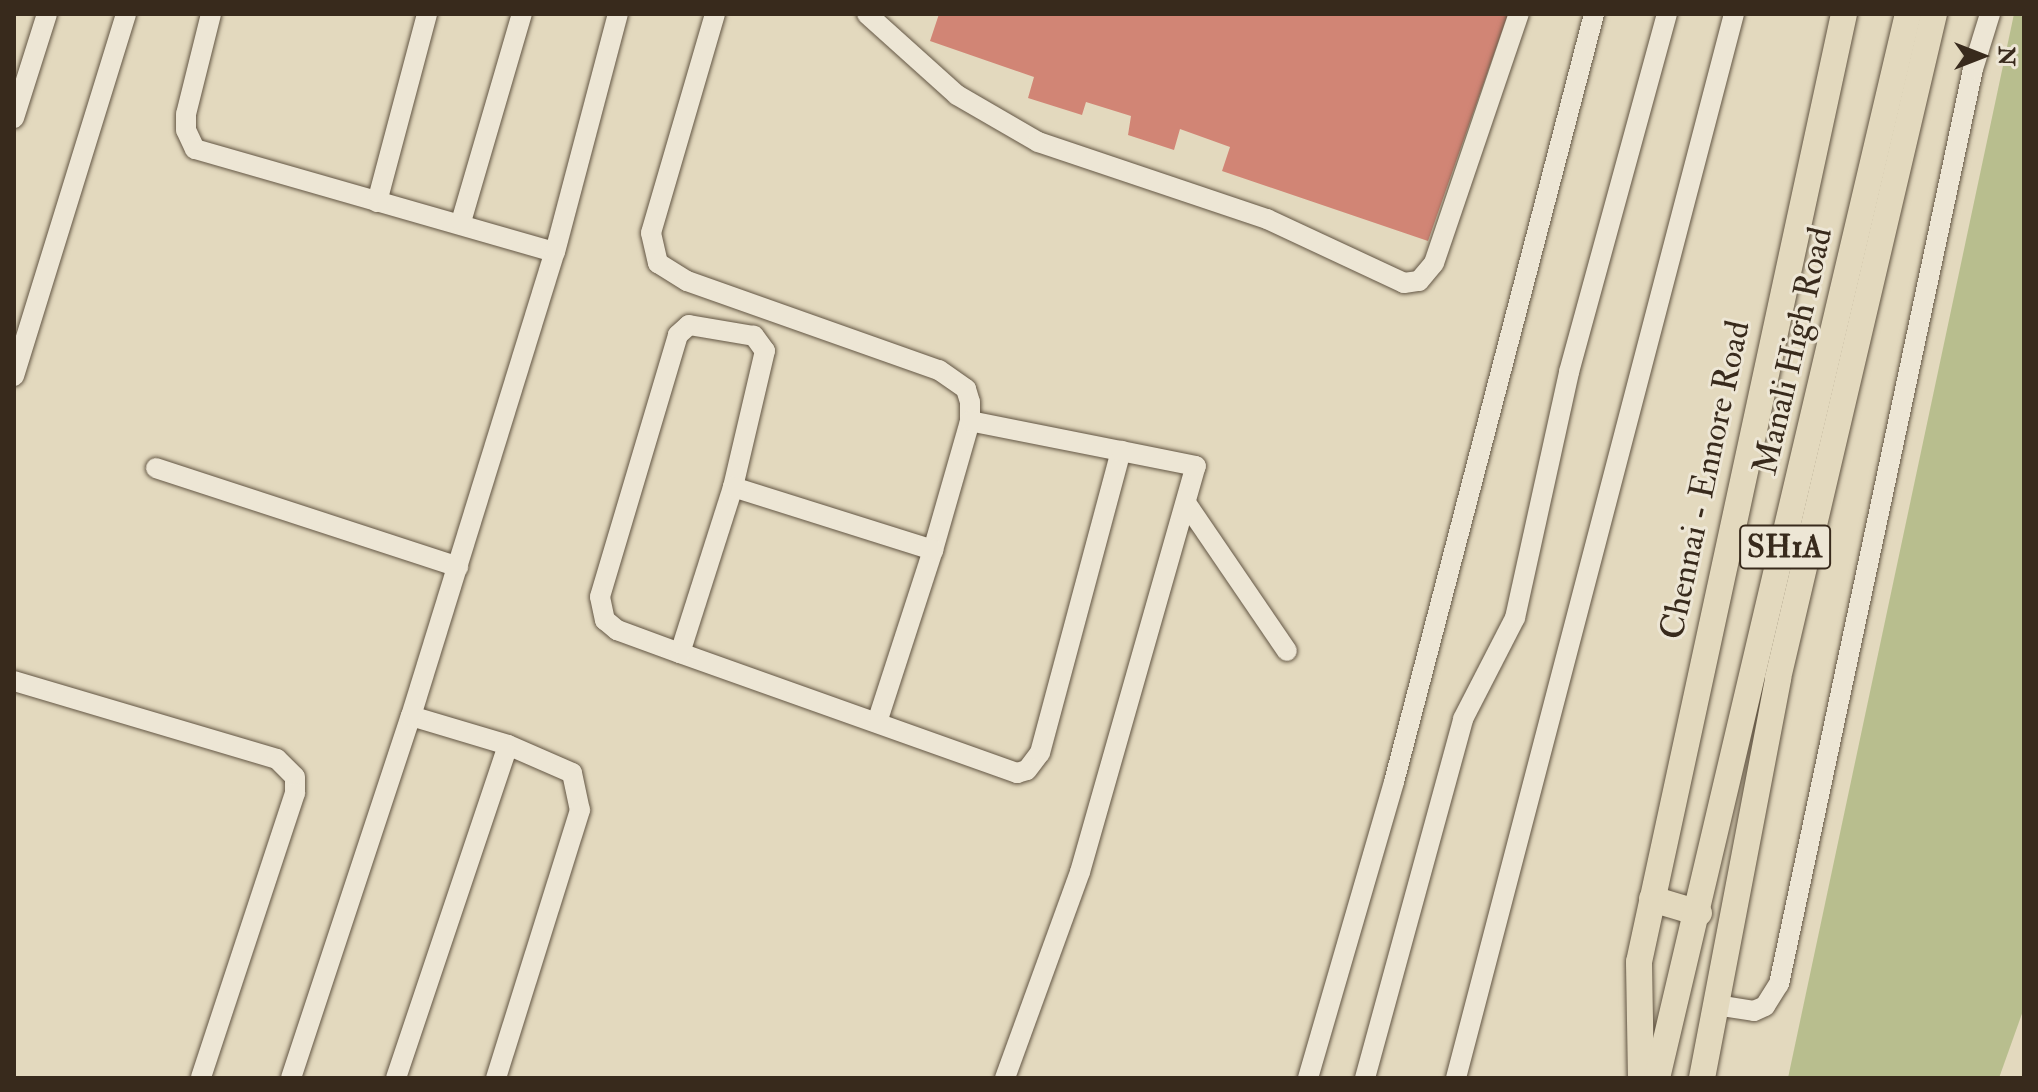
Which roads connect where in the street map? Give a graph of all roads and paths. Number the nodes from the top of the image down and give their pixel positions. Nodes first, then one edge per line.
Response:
1 (47, 14) edge
2 (126, 14) edge
3 (211, 14) edge
4 (427, 14) edge
5 (522, 14) edge
6 (618, 14) edge
7 (715, 14) edge
8 (867, 14) edge
9 (1519, 14) edge
10 (1594, 14) edge
11 (1667, 14) edge
12 (1734, 14) edge
13 (1844, 14) edge
14 (1908, 14) edge
15 (1934, 14) edge
16 (1990, 14) edge
17 (14, 118) edge
18 (377, 202) junction
19 (461, 222) junction
20 (555, 252) junction
21 (14, 376) edge
22 (970, 421) junction
23 (1121, 451) junction
24 (156, 468) dead end
25 (733, 487) junction
26 (1186, 503) junction
27 (933, 550) junction
28 (458, 567) junction
29 (1287, 651) dead end
30 (680, 653) junction
31 (14, 681) edge
32 (411, 716) junction
33 (877, 722) junction
34 (508, 745) junction
35 (1652, 899) junction
36 (1699, 913) junction
37 (1639, 962) junction
38 (1684, 972) junction
39 (1715, 1013) junction
40 (1674, 1016) junction
41 (201, 1078) edge
42 (291, 1078) edge
43 (396, 1078) edge
44 (496, 1078) edge
45 (1005, 1078) edge
46 (1308, 1078) edge
47 (1365, 1078) edge
48 (1456, 1078) edge
49 (1641, 1078) edge
50 (1657, 1078) edge
51 (1702, 1078) edge

1 - 17 street
2 - 21 street
3 - 18 street
4 - 18 street
5 - 19 street
6 - 20 street
7 - 22 street
8 - 9 street
10 - 46 street
11 - 47 street
12 - 48 street
13 - 35 main road, Chennai - Ennore Road
14 - 36 main road, Manali High Road / SH1A
15 - 39 main road, Manali High Road / SH1A
16 - 39 street
18 - 19 street
19 - 20 street
20 - 28 street
22 - 23 street
22 - 27 street
23 - 26 street
23 - 33 street
24 - 28 street
25 - 27 street
25 - 30 street
25 - 30 street
26 - 29 street
26 - 45 street
27 - 33 street
28 - 32 street
30 - 33 street
31 - 41 street
32 - 34 street
32 - 42 street
34 - 43 street
34 - 44 street
35 - 36 main road
35 - 37 main road, Chennai - Ennore Road
36 - 38 main road, Manali High Road / SH1A
37 - 38 main road
37 - 49 main road, Chennai - Ennore Road
38 - 40 main road, Manali High Road / SH1A
39 - 40 main road
39 - 51 main road, Manali High Road / SH1A
40 - 50 main road, Manali High Road / SH1A

